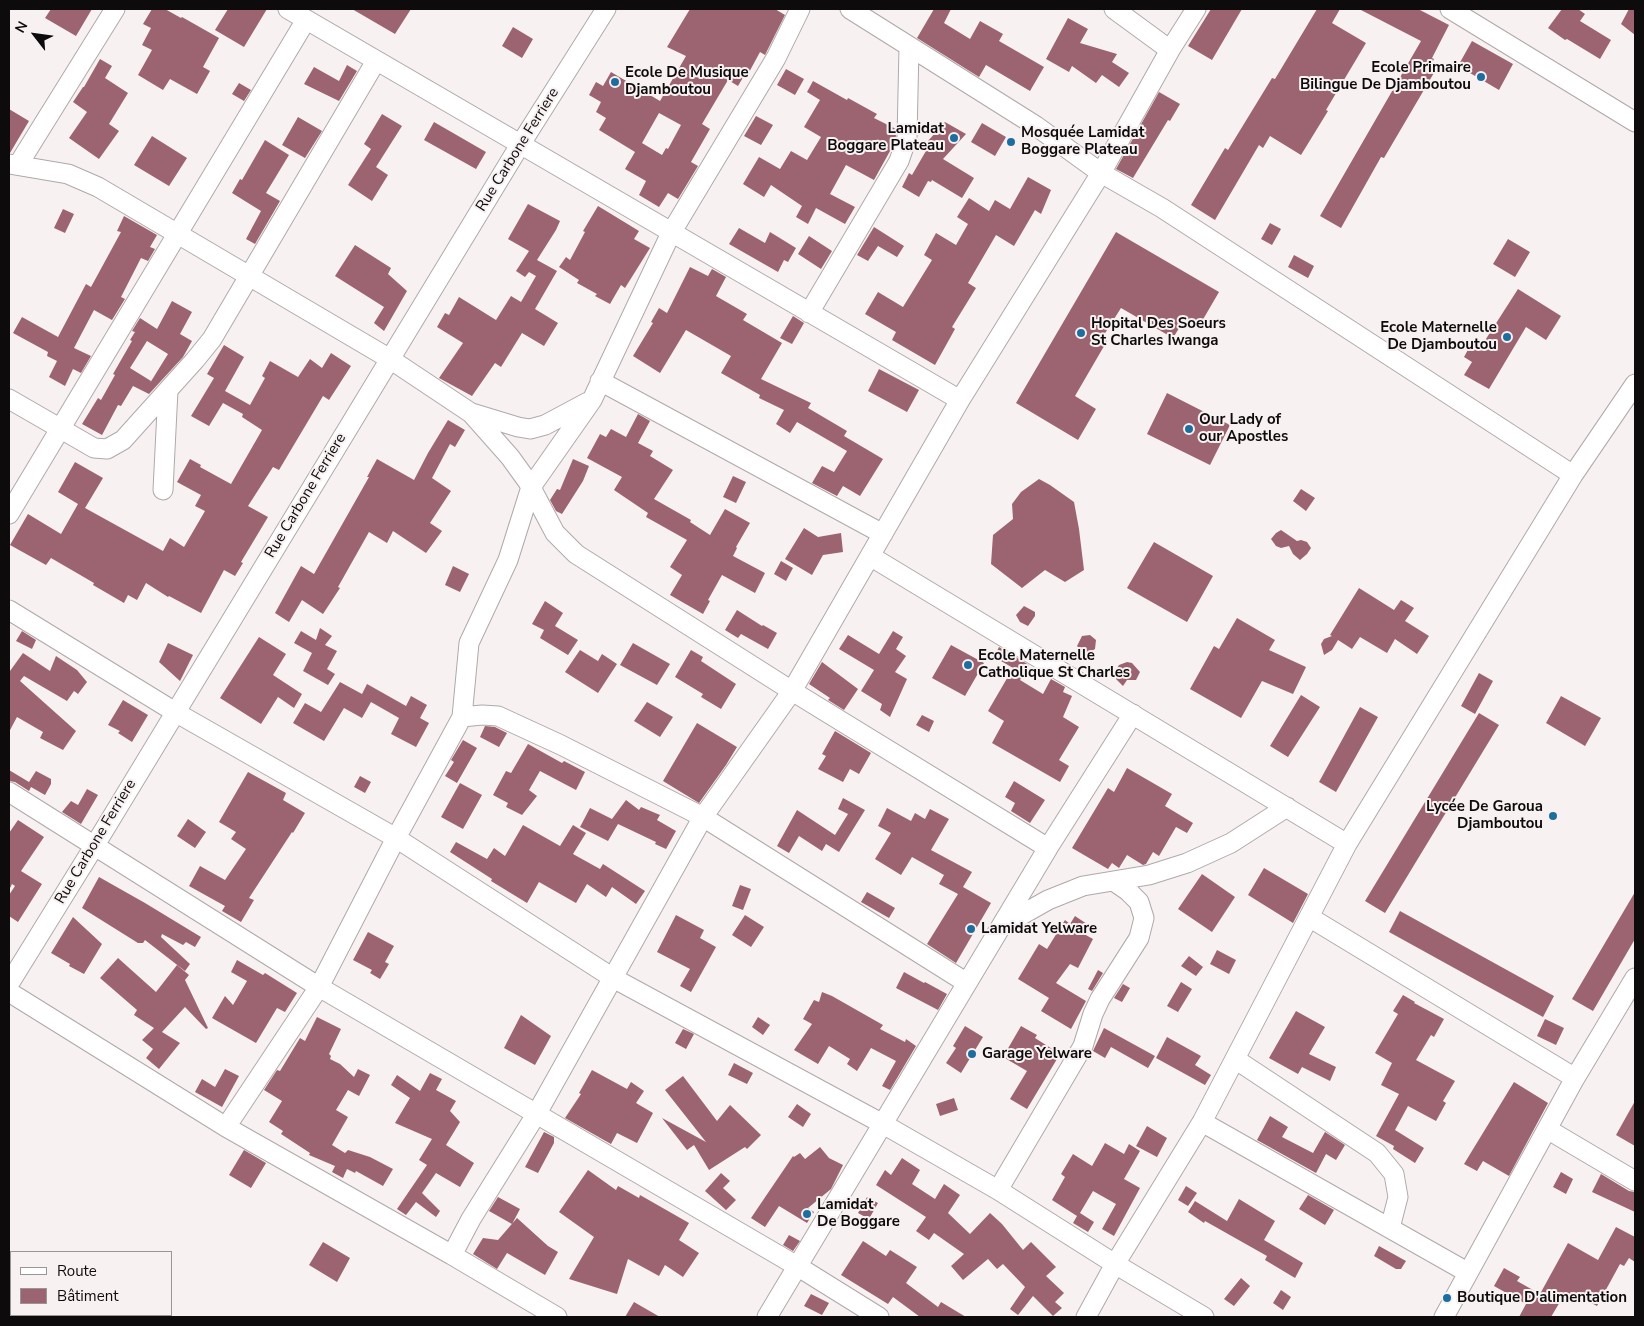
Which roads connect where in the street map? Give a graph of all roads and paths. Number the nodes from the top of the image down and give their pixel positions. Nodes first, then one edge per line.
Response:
1 (115, 9) edge
2 (288, 9) edge
3 (606, 9) edge
4 (800, 9) edge
5 (850, 9) edge
6 (1114, 9) edge
7 (1196, 9) edge
8 (1450, 9) edge
9 (306, 20) junction
10 (909, 47) junction
11 (1170, 50) junction
12 (376, 61) junction
13 (1635, 122) edge
14 (520, 145) junction
15 (13, 164) edge
16 (1101, 173) junction
17 (177, 233) junction
18 (671, 233) junction
19 (248, 275) junction
20 (810, 313) junction
21 (390, 359) junction
22 (600, 381) junction
23 (168, 390) junction
24 (1634, 390) edge
25 (9, 399) edge
26 (592, 400) junction
27 (960, 400) junction
28 (470, 413) junction
29 (60, 430) junction
30 (1573, 475) junction
31 (531, 487) junction
32 (163, 490) dead end
33 (9, 514) edge
34 (883, 534) junction
35 (870, 556) junction
36 (9, 610) edge
37 (792, 691) junction
38 (175, 712) junction
39 (1132, 714) junction
40 (462, 717) junction
41 (9, 792) edge
42 (1287, 807) junction
43 (703, 818) junction
44 (396, 838) junction
45 (1347, 844) junction
46 (95, 845) junction
47 (1048, 848) junction
48 (1114, 882) junction
49 (1309, 917) junction
50 (1001, 926) junction
51 (613, 978) junction
52 (1634, 982) edge
53 (967, 983) junction
54 (9, 984) edge
55 (319, 987) junction
56 (9, 992) edge
57 (1235, 1059) junction
58 (1575, 1078) junction
59 (537, 1113) junction
60 (1202, 1122) junction
61 (883, 1124) junction
62 (226, 1127) junction
63 (1547, 1129) junction
64 (1635, 1181) edge
65 (998, 1190) junction
66 (1390, 1228) junction
67 (452, 1255) junction
68 (1115, 1264) junction
69 (797, 1266) junction
70 (1467, 1272) junction
71 (557, 1317) edge
72 (767, 1317) edge
73 (879, 1317) edge
74 (1086, 1317) edge
75 (1204, 1317) edge
76 (1444, 1317) edge

1 - 15 street
2 - 9 street
3 - 14 street, Rue Carbone Ferriere
4 - 18 street
5 - 10 street
6 - 11 street
7 - 11 street
8 - 13 street
9 - 12 street
9 - 17 street
10 - 16 street
10 - 20 street
11 - 16 street
12 - 14 street
12 - 19 street
14 - 18 street
14 - 21 street, Rue Carbone Ferriere
15 - 17 street
16 - 27 street
16 - 30 street
17 - 19 street
17 - 29 street
18 - 20 street
18 - 22 street
19 - 21 street
19 - 23 street
20 - 27 street
21 - 28 street
21 - 38 street, Rue Carbone Ferriere
22 - 26 street
22 - 34 street
23 - 29 street
23 - 32 street
24 - 30 street
25 - 29 street
26 - 28 street
26 - 31 street
27 - 34 street
28 - 31 street
29 - 33 street
30 - 45 street
31 - 37 street
31 - 40 street
34 - 35 street
35 - 37 street
35 - 39 street
36 - 38 street
37 - 43 street
37 - 47 street
38 - 44 street
38 - 46 street, Rue Carbone Ferriere
39 - 42 street
39 - 47 street
40 - 43 street
40 - 44 street
41 - 46 street
42 - 45 street
42 - 48 street
43 - 51 street
43 - 53 street
44 - 51 street
44 - 55 street
45 - 49 street
46 - 54 street, Rue Carbone Ferriere
46 - 55 street
47 - 50 street
48 - 50 street
48 - 65 street
49 - 57 street
49 - 58 street
50 - 53 street
51 - 59 street
51 - 61 street
52 - 58 street
53 - 61 street
55 - 59 street
55 - 62 street
56 - 62 street
57 - 60 street
57 - 66 street
58 - 63 street
59 - 67 street
59 - 69 street
60 - 66 street
60 - 68 street
61 - 65 street
61 - 69 street
62 - 67 street
63 - 64 street
63 - 70 street
65 - 68 street
66 - 70 street
67 - 71 street
68 - 74 street
68 - 75 street
69 - 72 street
69 - 73 street
70 - 76 street

